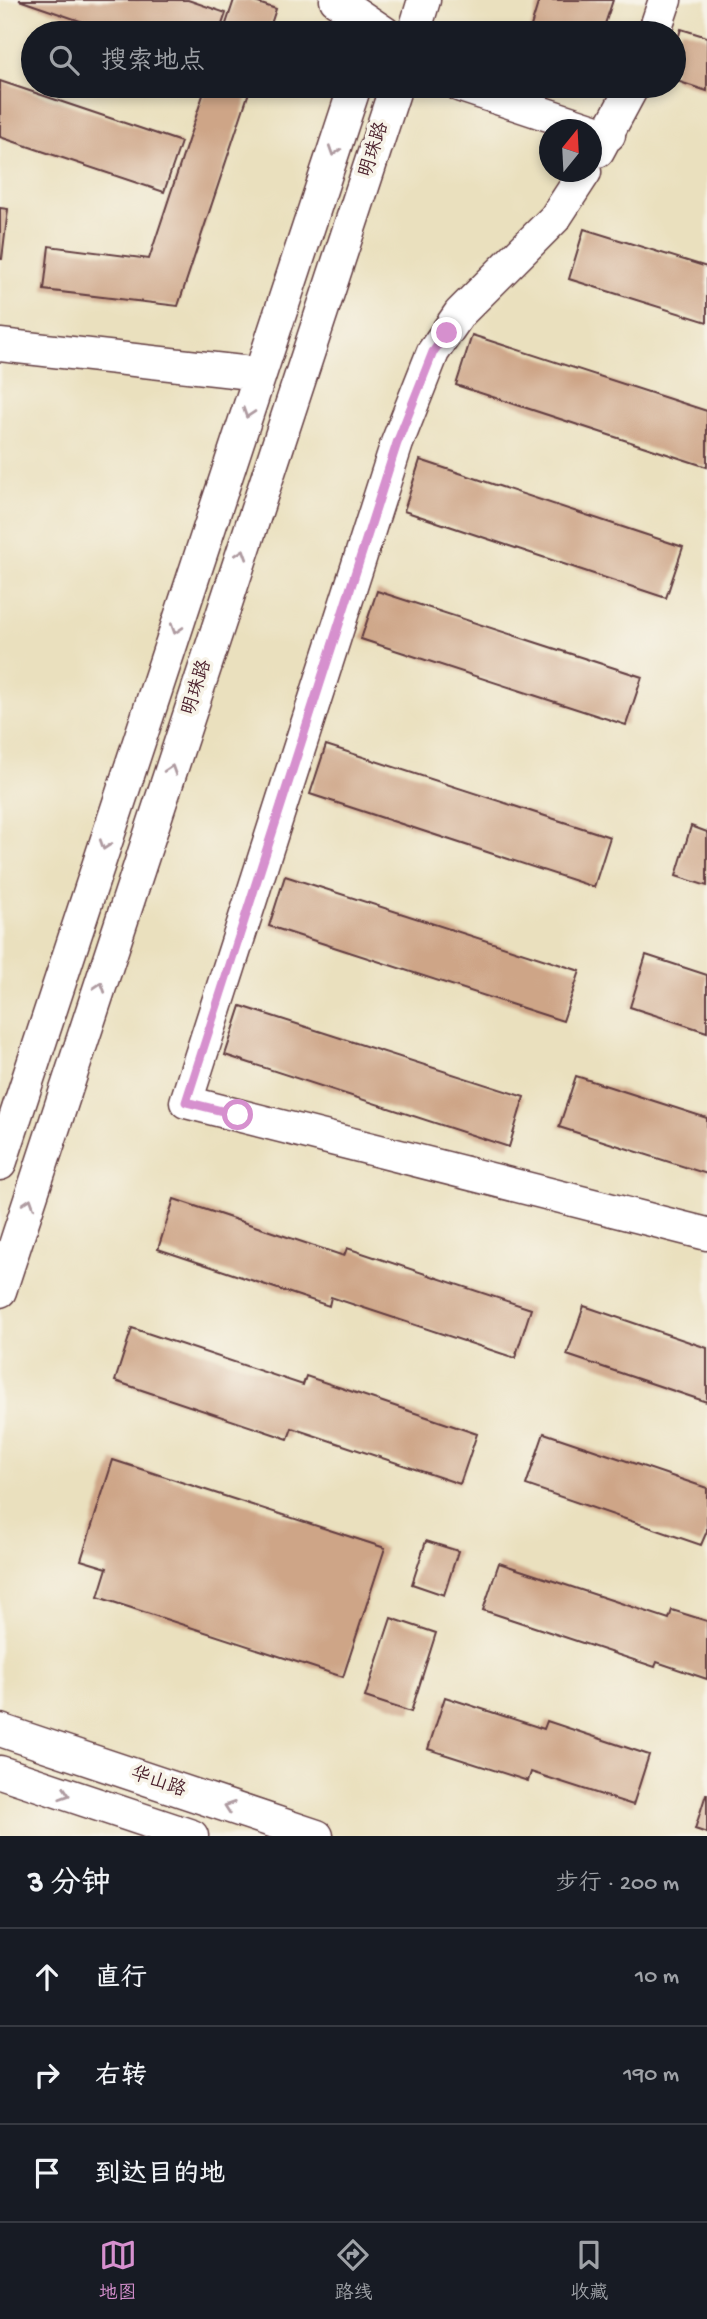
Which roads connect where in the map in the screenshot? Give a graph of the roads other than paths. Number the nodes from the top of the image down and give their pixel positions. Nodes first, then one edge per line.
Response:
1 (336, 0) edge
2 (425, 0) edge
3 (665, 0) edge
4 (375, 21) edge
5 (418, 21) edge
6 (658, 21) edge
7 (351, 98) edge
8 (392, 98) edge
9 (497, 98) edge
10 (628, 98) edge
11 (609, 135) junction
12 (602, 146) edge
13 (578, 182) edge
14 (0, 345) edge
15 (260, 374) junction
16 (0, 1164) edge
17 (707, 1234) edge
18 (0, 1291) edge
19 (0, 1730) edge
20 (0, 1773) edge
21 (192, 1836) edge
22 (317, 1836) edge

1 - 4 street
2 - 5 street
3 - 6 street
7 -> 15 street, 明珠路
18 -> 8 street, 明珠路
9 - 11 street
10 - 11 street
11 - 12 street
13 - 17 street
14 - 15 street
15 -> 16 street, 明珠路
22 -> 19 street, 华山路
20 -> 21 street, 华山路

